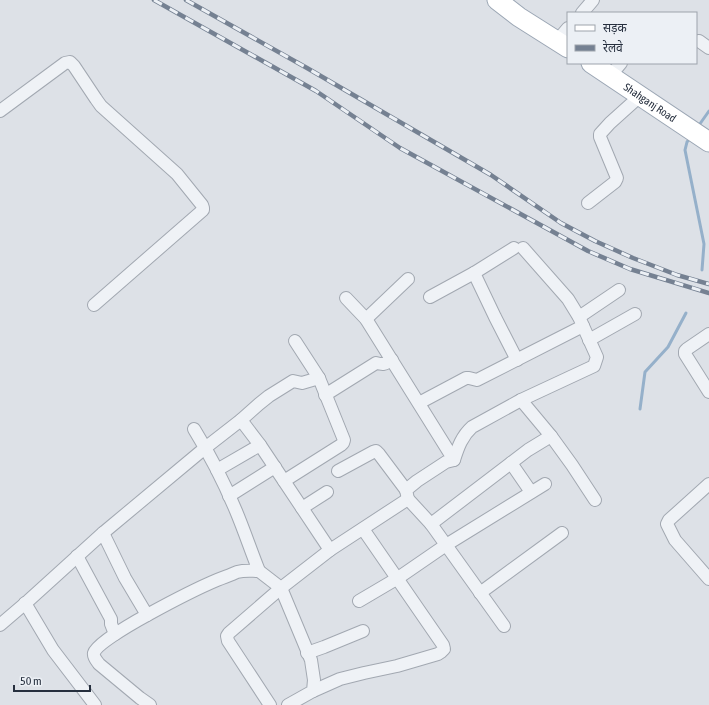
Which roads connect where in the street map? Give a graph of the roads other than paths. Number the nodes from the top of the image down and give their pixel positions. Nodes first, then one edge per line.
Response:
1 (497, 0) edge
2 (593, 0) edge
3 (583, 12) edge
4 (564, 39) edge
5 (596, 64) edge
6 (616, 69) edge
7 (640, 96) junction
8 (0, 111) edge
9 (705, 139) edge
10 (588, 203) dead end
11 (474, 273) junction
12 (408, 280) dead end
13 (619, 290) dead end
14 (430, 296) dead end
15 (346, 298) dead end
16 (94, 305) dead end
17 (635, 314) dead end
18 (366, 318) junction
19 (581, 321) junction
20 (709, 334) edge
21 (589, 340) junction
22 (295, 341) dead end
23 (392, 360) junction
24 (517, 360) junction
25 (319, 378) junction
26 (709, 392) edge
27 (325, 395) junction
28 (521, 400) junction
29 (419, 403) junction
30 (242, 420) junction
31 (194, 428) dead end
32 (551, 436) junction
33 (260, 445) junction
34 (205, 448) junction
35 (454, 460) junction
36 (511, 463) junction
37 (275, 467) junction
38 (217, 470) junction
39 (338, 471) dead end
40 (284, 481) junction
41 (545, 484) dead end
42 (709, 484) edge
43 (327, 492) dead end
44 (531, 492) junction
45 (407, 494) junction
46 (229, 496) junction
47 (595, 500) dead end
48 (302, 508) junction
49 (431, 524) junction
50 (363, 528) junction
51 (103, 533) junction
52 (562, 533) dead end
53 (446, 545) junction
54 (330, 550) junction
55 (77, 556) junction
56 (259, 571) junction
57 (398, 578) junction
58 (709, 579) edge
59 (282, 588) junction
60 (480, 593) junction
61 (359, 601) dead end
62 (26, 603) junction
63 (147, 615) junction
64 (0, 625) edge
65 (504, 626) dead end
66 (363, 631) dead end
67 (115, 634) junction
68 (308, 652) junction
69 (313, 692) junction
70 (95, 705) edge
71 (150, 705) edge
72 (270, 705) edge
73 (288, 705) edge

1 - 4 main road
2 - 3 street
5 - 6 main road, Shahganj Road
6 - 7 main road, Shahganj Road
7 - 9 main road, Shahganj Road
7 - 10 street
8 - 16 street
11 - 14 street
11 - 19 street
11 - 24 street
12 - 18 street
13 - 19 street
15 - 18 street
17 - 21 street
18 - 23 street
19 - 21 street
19 - 24 street
20 - 26 street
21 - 28 street
22 - 25 street
23 - 27 street
23 - 29 street
24 - 29 street
25 - 27 street
25 - 30 street
27 - 40 street
28 - 32 street
28 - 35 street
29 - 35 street
30 - 33 street
30 - 34 street
31 - 34 street
32 - 36 street
32 - 47 street
33 - 37 street
33 - 38 street
34 - 38 street
34 - 51 street
35 - 45 street
36 - 44 street
36 - 49 street
37 - 40 street
37 - 46 street
38 - 46 street
39 - 45 street
40 - 48 street
41 - 44 street
42 - 58 street
43 - 48 street
44 - 53 street
45 - 49 street
45 - 50 street
46 - 56 street
48 - 54 street
49 - 53 street
50 - 54 street
50 - 57 street
51 - 55 street
51 - 63 street
52 - 60 street
53 - 57 street
53 - 60 street
54 - 59 street
55 - 62 street
55 - 67 street
56 - 59 street
56 - 63 street
57 - 61 street
57 - 69 street
59 - 68 street
59 - 72 street
60 - 65 street
62 - 64 street
62 - 70 street
63 - 67 street
66 - 68 street
67 - 71 street
68 - 69 street
69 - 73 street

